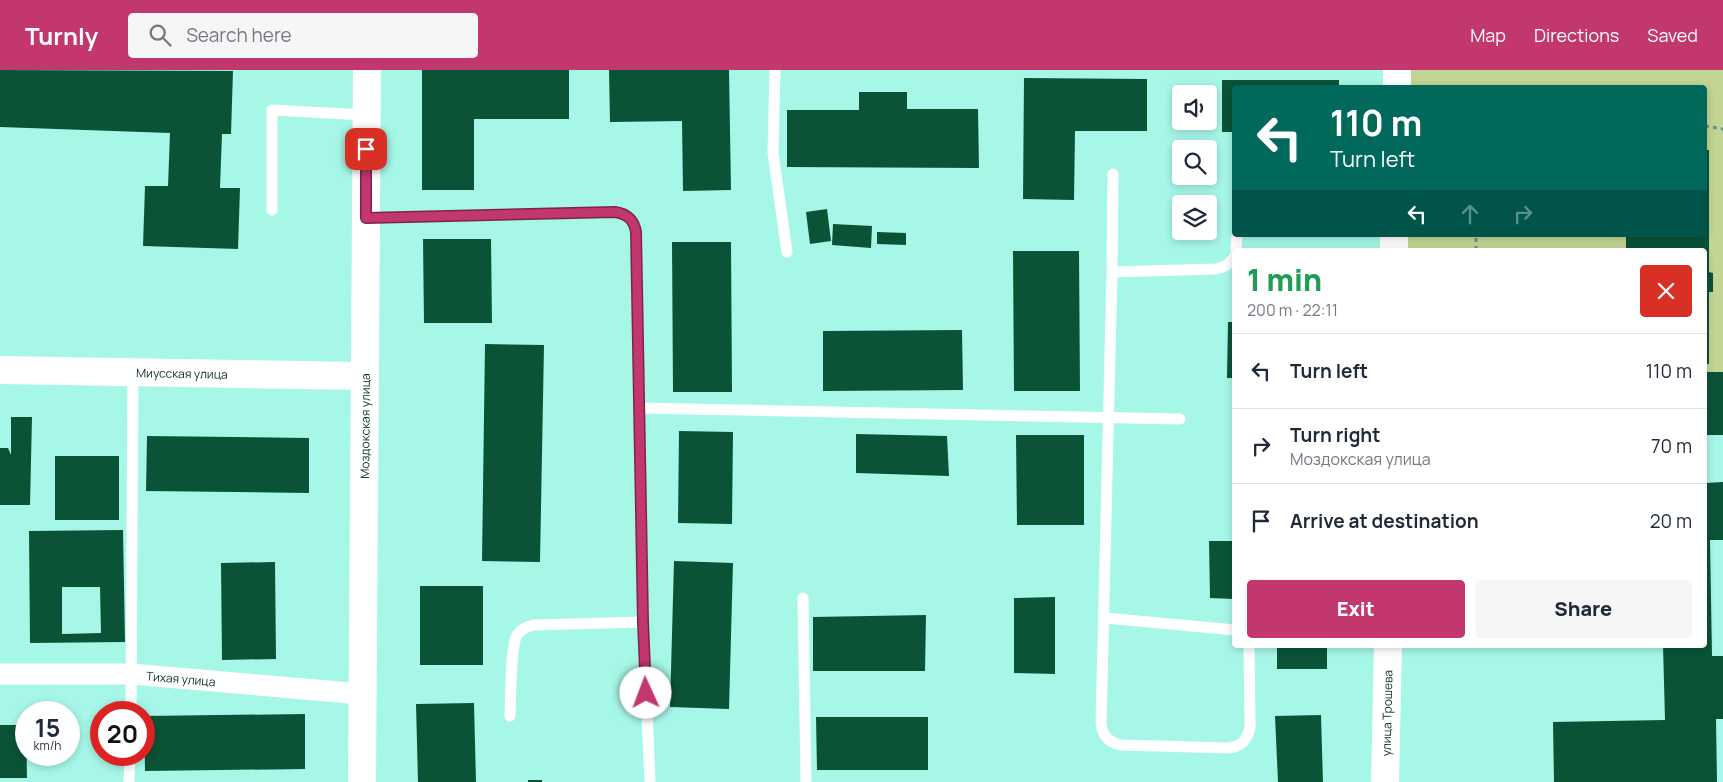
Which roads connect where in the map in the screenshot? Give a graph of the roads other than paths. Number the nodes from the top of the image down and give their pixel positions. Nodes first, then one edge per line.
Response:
1 (367, 70) edge
2 (775, 70) edge
3 (1397, 70) edge
4 (1397, 85) edge
5 (366, 115) junction
6 (1113, 174) dead end
7 (272, 210) dead end
8 (366, 218) junction
9 (787, 252) dead end
10 (1232, 261) edge
11 (1112, 272) junction
12 (0, 370) edge
13 (133, 372) junction
14 (364, 376) junction
15 (639, 408) junction
16 (1108, 418) junction
17 (1180, 419) dead end
18 (803, 598) dead end
19 (1104, 618) junction
20 (643, 622) junction
21 (1232, 630) edge
22 (1249, 648) edge
23 (1388, 648) edge
24 (0, 674) edge
25 (131, 674) junction
26 (362, 694) junction
27 (130, 701) edge
28 (510, 716) dead end
29 (130, 766) edge
30 (129, 782) edge
31 (362, 782) edge
32 (650, 782) edge
33 (806, 782) edge
34 (1385, 782) edge

1 - 5 street, Моздокская улица
2 - 9 lane
3 - 4 street
5 - 7 lane
5 - 8 street, Моздокская улица
6 - 11 lane
8 - 14 street, Моздокская улица
8 - 15 lane
10 - 11 lane
11 - 16 lane
12 - 13 street, Миусская улица
13 - 14 street, Миусская улица
13 - 25 lane
14 - 26 street, Моздокская улица
15 - 16 lane
15 - 20 lane
16 - 17 lane
16 - 19 lane
18 - 33 lane
19 - 21 lane
19 - 22 lane
20 - 28 lane
20 - 32 lane
23 - 34 street, улица Трошева
24 - 25 street, Тихая улица
25 - 26 street, Тихая улица
25 - 27 lane
26 - 31 street, Моздокская улица
29 - 30 lane

